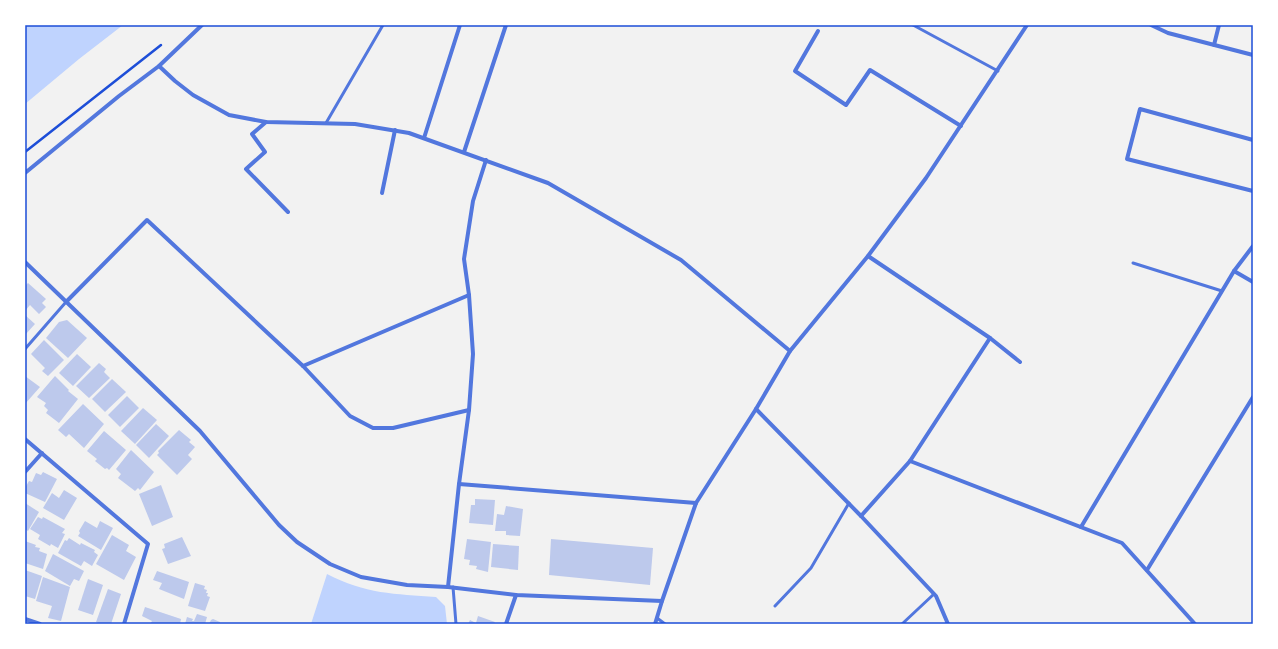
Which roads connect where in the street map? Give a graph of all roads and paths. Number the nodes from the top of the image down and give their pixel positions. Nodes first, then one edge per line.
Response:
1 (202, 25) edge
2 (383, 25) edge
3 (460, 25) edge
4 (506, 25) edge
5 (913, 25) edge
6 (1027, 25) edge
7 (1151, 25) edge
8 (1219, 25) edge
9 (818, 31) dead end
10 (163, 43) dead end
11 (1214, 45) junction
12 (1253, 55) edge
13 (159, 66) junction
14 (998, 70) junction
15 (266, 122) junction
16 (326, 123) junction
17 (961, 126) junction
18 (394, 130) junction
19 (424, 138) junction
20 (1253, 140) edge
21 (25, 152) edge
22 (464, 152) junction
23 (486, 160) junction
24 (25, 173) edge
25 (1253, 191) edge
26 (382, 193) dead end
27 (288, 212) dead end
28 (1253, 246) edge
29 (868, 256) junction
30 (25, 262) edge
31 (1133, 263) dead end
32 (1234, 271) junction
33 (1253, 282) edge
34 (1222, 291) junction
35 (469, 295) junction
36 (66, 302) junction
37 (990, 338) junction
38 (25, 349) edge
39 (790, 351) junction
40 (1020, 362) dead end
41 (303, 366) junction
42 (1253, 397) edge
43 (756, 409) junction
44 (469, 410) junction
45 (25, 439) edge
46 (42, 453) junction
47 (910, 461) junction
48 (25, 472) edge
49 (459, 484) junction
50 (848, 503) junction
51 (696, 504) junction
52 (861, 516) junction
53 (1081, 527) junction
54 (1147, 570) junction
55 (451, 587) junction
56 (934, 594) junction
57 (516, 595) junction
58 (662, 602) junction
59 (775, 606) dead end
60 (657, 618) junction
61 (25, 619) edge
62 (40, 624) edge
63 (124, 624) edge
64 (456, 624) edge
65 (506, 624) edge
66 (655, 624) edge
67 (665, 624) edge
68 (902, 624) edge
69 (948, 624) edge
70 (1195, 624) edge

1 - 13 street
2 - 16 lane
3 - 19 street
4 - 22 street
5 - 14 lane
6 - 14 street
7 - 11 street
8 - 11 street
9 - 17 street
10 - 21 path
11 - 12 street
13 - 15 street
13 - 24 street
14 - 17 street
15 - 16 street
15 - 27 street
16 - 18 street
17 - 29 street
18 - 19 street
18 - 26 street
19 - 22 street
20 - 25 street
22 - 23 street
23 - 35 street
23 - 39 street
28 - 32 street
29 - 37 street
29 - 39 street
30 - 36 street
31 - 34 lane
32 - 33 street
32 - 34 street
34 - 53 street
35 - 41 street
35 - 44 street
36 - 38 lane
36 - 41 street
36 - 55 street
37 - 40 street
37 - 47 street
39 - 43 street
41 - 44 street
42 - 54 street
43 - 50 street
43 - 51 street
44 - 49 street
45 - 46 street
46 - 48 street
46 - 63 street
47 - 52 street
47 - 53 street
49 - 51 street
49 - 55 street
50 - 52 street
50 - 59 lane
51 - 58 street
52 - 56 street
53 - 54 street
54 - 70 street
55 - 57 street
55 - 64 lane
56 - 68 lane
56 - 69 street
57 - 58 street
57 - 65 street
58 - 60 street
60 - 66 street
60 - 67 lane
61 - 62 street

